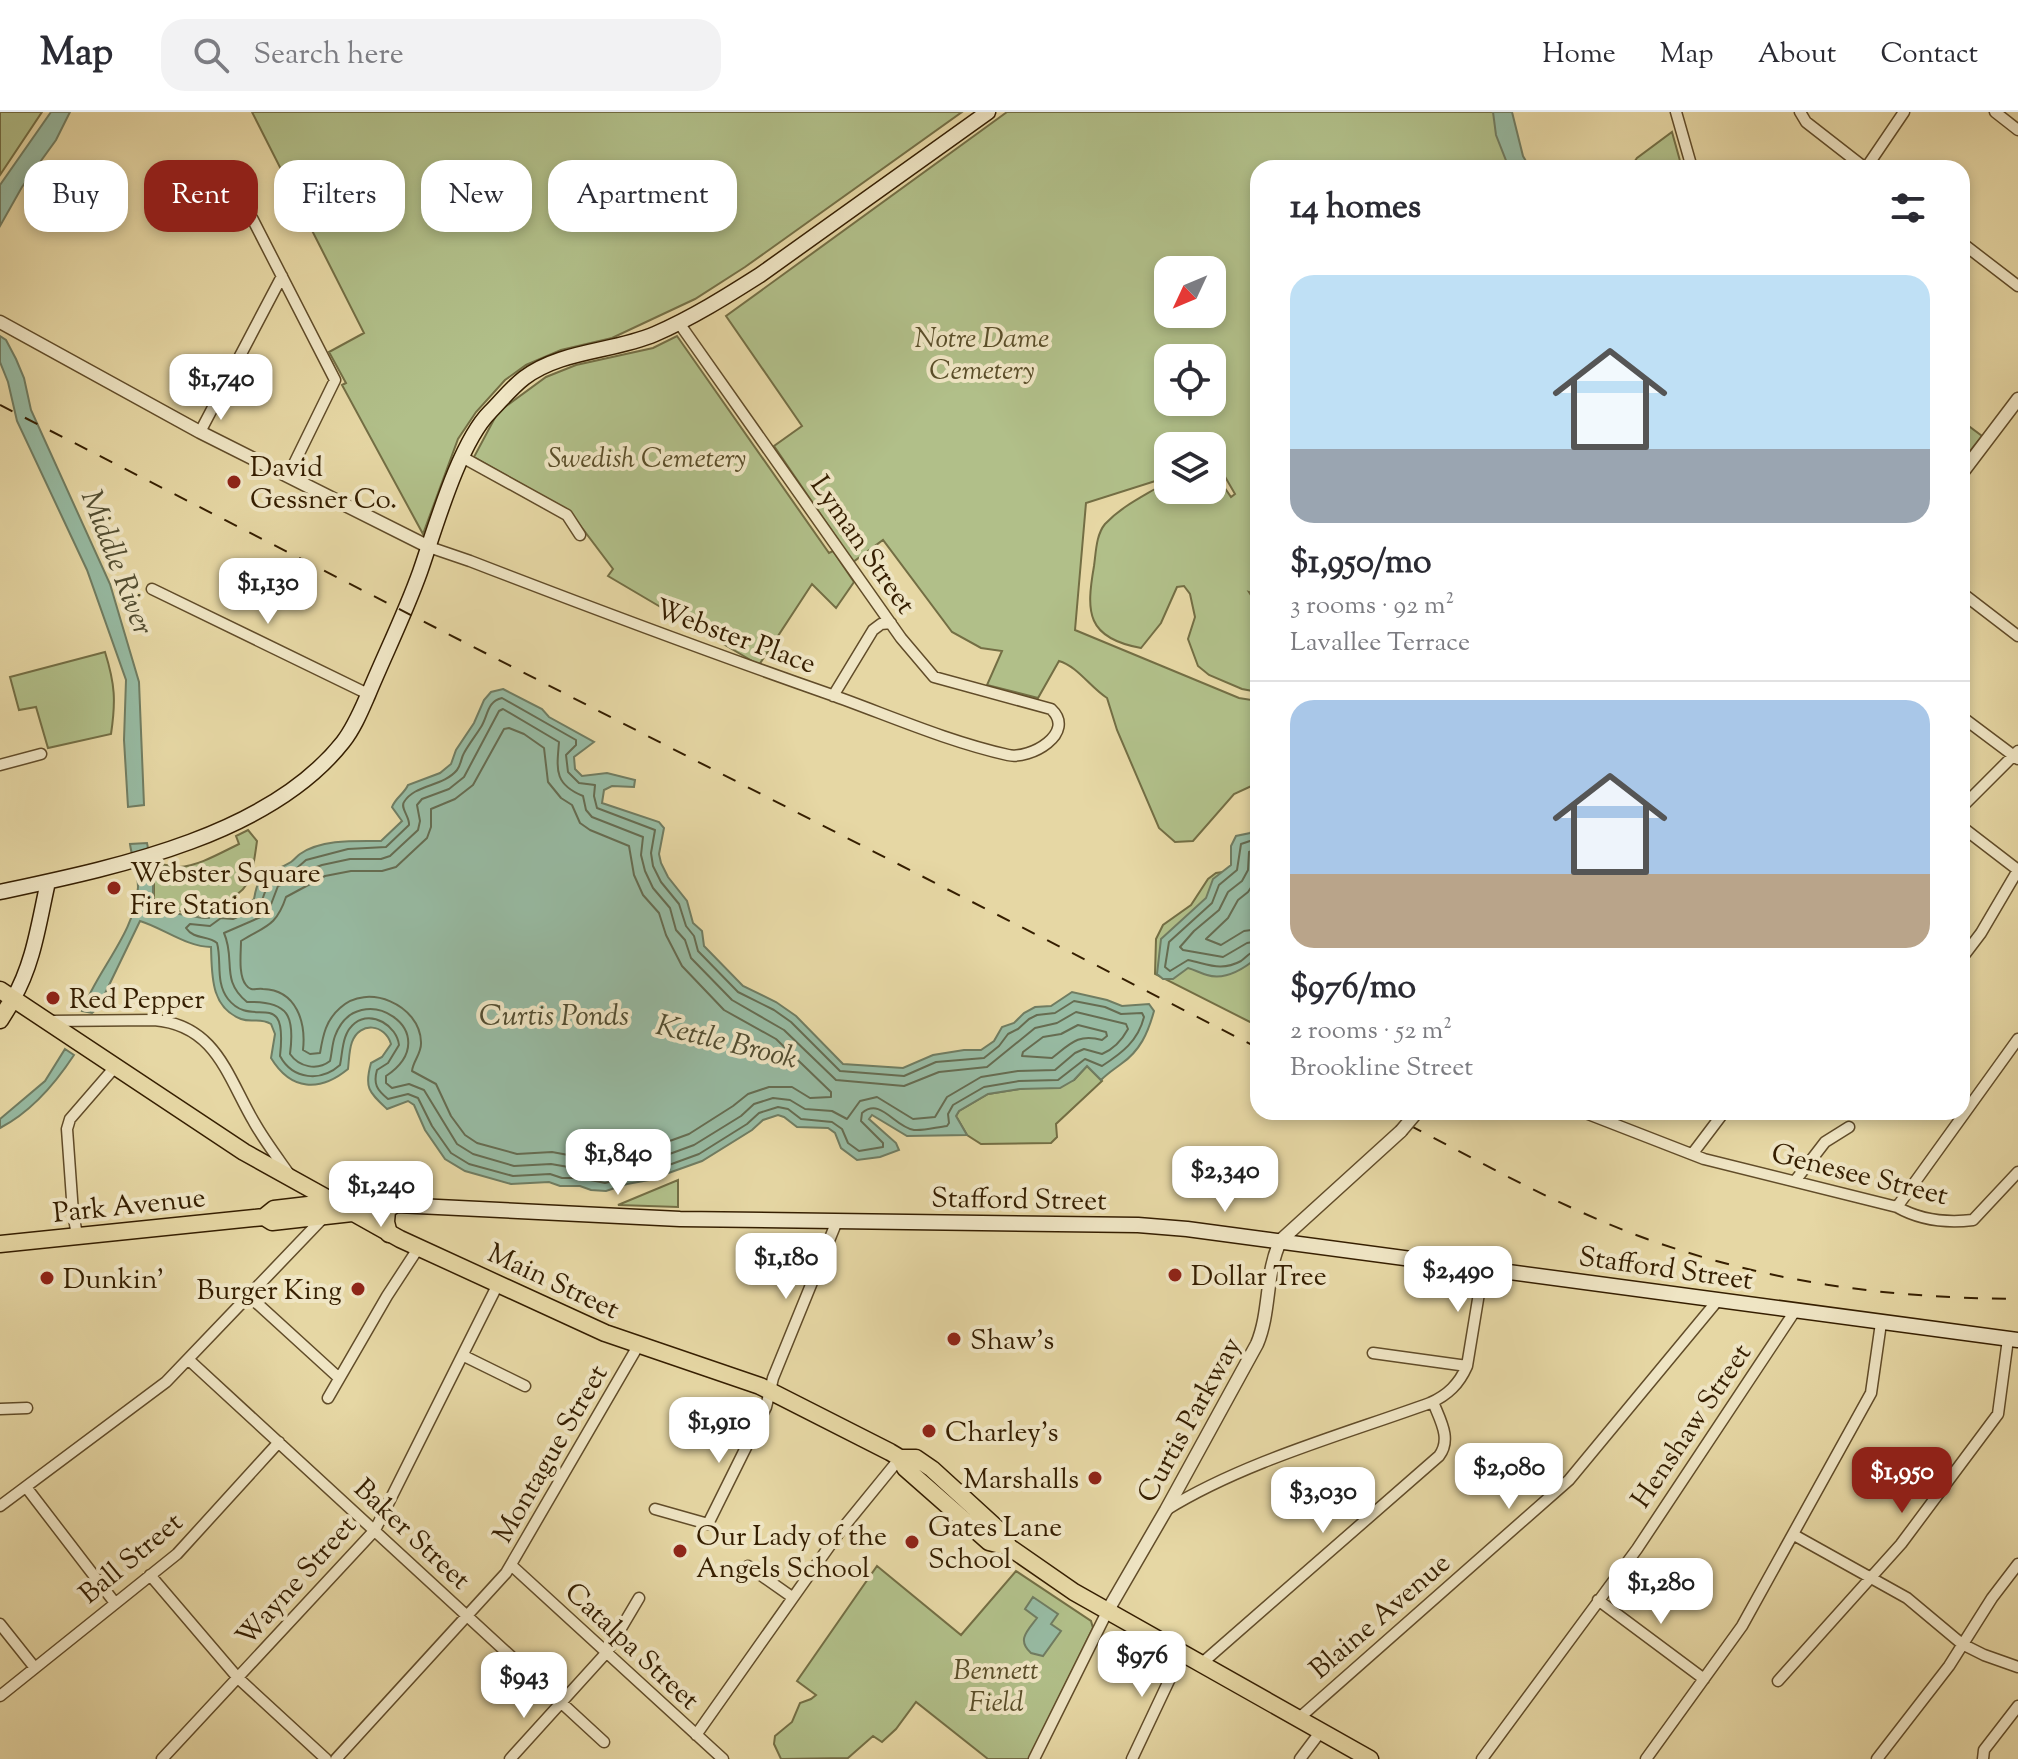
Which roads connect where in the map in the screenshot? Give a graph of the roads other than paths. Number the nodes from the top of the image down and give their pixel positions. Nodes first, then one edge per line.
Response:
1 (988, 112) edge
2 (1676, 112) edge
3 (1800, 112) edge
4 (1904, 112) edge
5 (1995, 112) edge
6 (2018, 130) edge
7 (1690, 160) edge
8 (1855, 160) edge
9 (1871, 160) edge
10 (258, 230) edge
11 (1970, 249) edge
12 (282, 276) junction
13 (2018, 286) edge
14 (0, 322) edge
15 (679, 323) junction
16 (2018, 399) edge
17 (200, 432) junction
18 (462, 457) junction
19 (1970, 462) edge
20 (288, 476) junction
21 (580, 535) dead end
22 (429, 547) junction
23 (152, 589) dead end
24 (1970, 599) edge
25 (891, 623) junction
26 (2018, 636) edge
27 (368, 694) junction
28 (833, 696) junction
29 (1970, 723) edge
30 (41, 754) dead end
31 (1029, 755) joint
32 (2016, 755) edge
33 (0, 765) edge
34 (1970, 799) edge
35 (1970, 833) edge
36 (2018, 870) edge
37 (48, 882) junction
38 (0, 892) edge
39 (1970, 947) edge
40 (7, 994) edge
41 (0, 1020) edge
42 (48, 1021) junction
43 (2018, 1039) edge
44 (115, 1067) junction
45 (1970, 1106) edge
46 (1410, 1120) edge
47 (1604, 1120) edge
48 (1718, 1120) edge
49 (1960, 1120) edge
50 (1849, 1127) dead end
51 (1693, 1153) junction
52 (2018, 1172) edge
53 (288, 1177) junction
54 (1795, 1181) junction
55 (1897, 1207) junction
56 (330, 1208) junction
57 (392, 1208) junction
58 (269, 1213) junction
59 (354, 1213) junction
60 (837, 1221) junction
61 (389, 1234) junction
62 (77, 1235) junction
63 (1281, 1240) junction
64 (0, 1244) edge
65 (419, 1247) junction
66 (1483, 1269) junction
67 (498, 1284) junction
68 (249, 1296) junction
69 (1718, 1300) junction
70 (1795, 1311) junction
71 (1881, 1323) junction
72 (2013, 1340) edge
73 (638, 1346) junction
74 (1373, 1353) dead end
75 (464, 1356) junction
76 (189, 1360) junction
77 (1467, 1366) junction
78 (339, 1378) junction
79 (525, 1386) dead end
80 (769, 1391) junction
81 (328, 1398) dead end
82 (1433, 1402) junction
83 (27, 1408) dead end
84 (0, 1409) edge
85 (279, 1442) junction
86 (900, 1458) junction
87 (26, 1487) junction
88 (0, 1506) edge
89 (655, 1509) dead end
90 (1166, 1510) junction
91 (375, 1530) junction
92 (1794, 1535) junction
93 (2018, 1564) edge
94 (511, 1565) junction
95 (748, 1566) dead end
96 (150, 1575) junction
97 (1871, 1578) junction
98 (792, 1597) junction
99 (639, 1598) dead end
100 (1598, 1600) junction
101 (115, 1603) junction
102 (1108, 1610) junction
103 (468, 1616) junction
104 (0, 1624) edge
105 (1962, 1644) junction
106 (607, 1652) junction
107 (1182, 1653) junction
108 (1201, 1664) junction
109 (2018, 1667) edge
110 (35, 1668) junction
111 (238, 1678) junction
112 (1704, 1679) junction
113 (1778, 1681) dead end
114 (0, 1696) edge
115 (562, 1703) junction
116 (2018, 1706) edge
117 (1298, 1719) junction
118 (1321, 1731) junction
119 (696, 1735) junction
120 (604, 1742) dead end
121 (1984, 1755) edge
122 (717, 1757) edge
123 (162, 1759) edge
124 (326, 1759) edge
125 (336, 1759) edge
126 (510, 1759) edge
127 (1034, 1759) edge
128 (1132, 1759) edge
129 (1300, 1759) edge
130 (1370, 1759) edge
131 (1482, 1759) edge
132 (1646, 1759) edge
133 (1877, 1759) edge

1 - 15 main road
2 - 7 street
3 - 8 street
4 - 9 street
5 - 6 street
10 - 12 street
11 - 13 street
12 - 17 street
12 - 20 street
14 - 17 street
15 - 18 main road
15 - 25 street, Lyman Street
16 - 19 street
17 - 20 street
18 - 21 street
18 - 22 main road
20 - 22 street
22 - 27 main road
22 - 28 street, Webster Place
23 - 27 street
24 - 26 street
25 - 28 street
25 - 31 street, Lyman Street
27 - 37 main road
28 - 31 street, Webster Place
29 - 32 street
30 - 33 street
32 - 34 street
35 - 36 street
36 - 39 street
37 - 38 main road
37 - 40 main road
40 - 41 main road
40 - 42 main road
42 - 44 main road
42 - 53 street
43 - 45 street
44 - 53 main road
44 - 62 street
46 - 63 street, bridge
47 - 51 street, Genesee Street
48 - 51 street
49 - 55 street
50 - 54 street
51 - 54 street, Genesee Street
52 - 55 street, Genesee Street
53 - 56 main road
53 - 58 main road
54 - 55 street, Genesee Street
56 - 57 main road, Stafford Street
56 - 58 main road, Park Avenue
56 - 59 main road, Park Avenue
56 - 68 street
57 - 59 main road, Stafford Street
57 - 60 main road, Stafford Street
57 - 61 main road
58 - 62 main road, Park Avenue
59 - 61 main road, Main Street
60 - 63 main road, Stafford Street
60 - 80 street
61 - 65 main road, Main Street
62 - 64 main road, Park Avenue
63 - 66 main road, Stafford Street
63 - 90 street, Curtis Parkway
65 - 67 main road, Main Street
65 - 78 street
66 - 69 main road, Stafford Street
66 - 77 street
67 - 73 main road, Main Street
67 - 75 street, Wayne Street
68 - 76 street
68 - 78 street
69 - 70 main road, Stafford Street
69 - 117 street, Blaine Avenue
70 - 71 main road, Stafford Street
70 - 100 street, Henshaw Street
71 - 72 main road, Stafford Street
71 - 92 street
72 - 97 street
73 - 80 main road, Main Street
73 - 94 street, Montague Street
74 - 77 street
75 - 79 street
75 - 91 street, Wayne Street
76 - 85 street, Baker Street
76 - 87 street
77 - 82 street
78 - 81 street
80 - 86 main road, Main Street
80 - 89 street
82 - 90 street
82 - 108 street
83 - 84 street
85 - 91 street, Baker Street
85 - 96 street, Ball Street
86 - 98 street
86 - 102 main road, Main Street
87 - 88 street
87 - 101 street
90 - 102 street, Curtis Parkway
91 - 103 street, Baker Street
91 - 111 street, Wayne Street
92 - 97 street
92 - 112 street
93 - 105 street
94 - 103 street, Montague Street
94 - 106 street, Catalpa Street
95 - 98 street
96 - 101 street, Ball Street
96 - 111 street
97 - 105 street
97 - 113 street
98 - 119 street
99 - 106 street
100 - 112 street
100 - 131 street, Henshaw Street
101 - 110 street, Ball Street
102 - 107 main road, Main Street
102 - 127 street
103 - 115 street, Baker Street
103 - 125 street, Montague Street
104 - 110 street
105 - 109 street
105 - 133 street
106 - 115 street
106 - 119 street, Catalpa Street
107 - 108 main road, Main Street
107 - 128 street
108 - 117 main road, Main Street
110 - 114 street, Ball Street
111 - 123 street, Wayne Street
111 - 124 street
112 - 132 street
115 - 120 street, Baker Street
115 - 126 street
116 - 121 street
117 - 118 main road, Main Street
118 - 129 street
118 - 130 main road, Main Street
119 - 122 street, Catalpa Street

